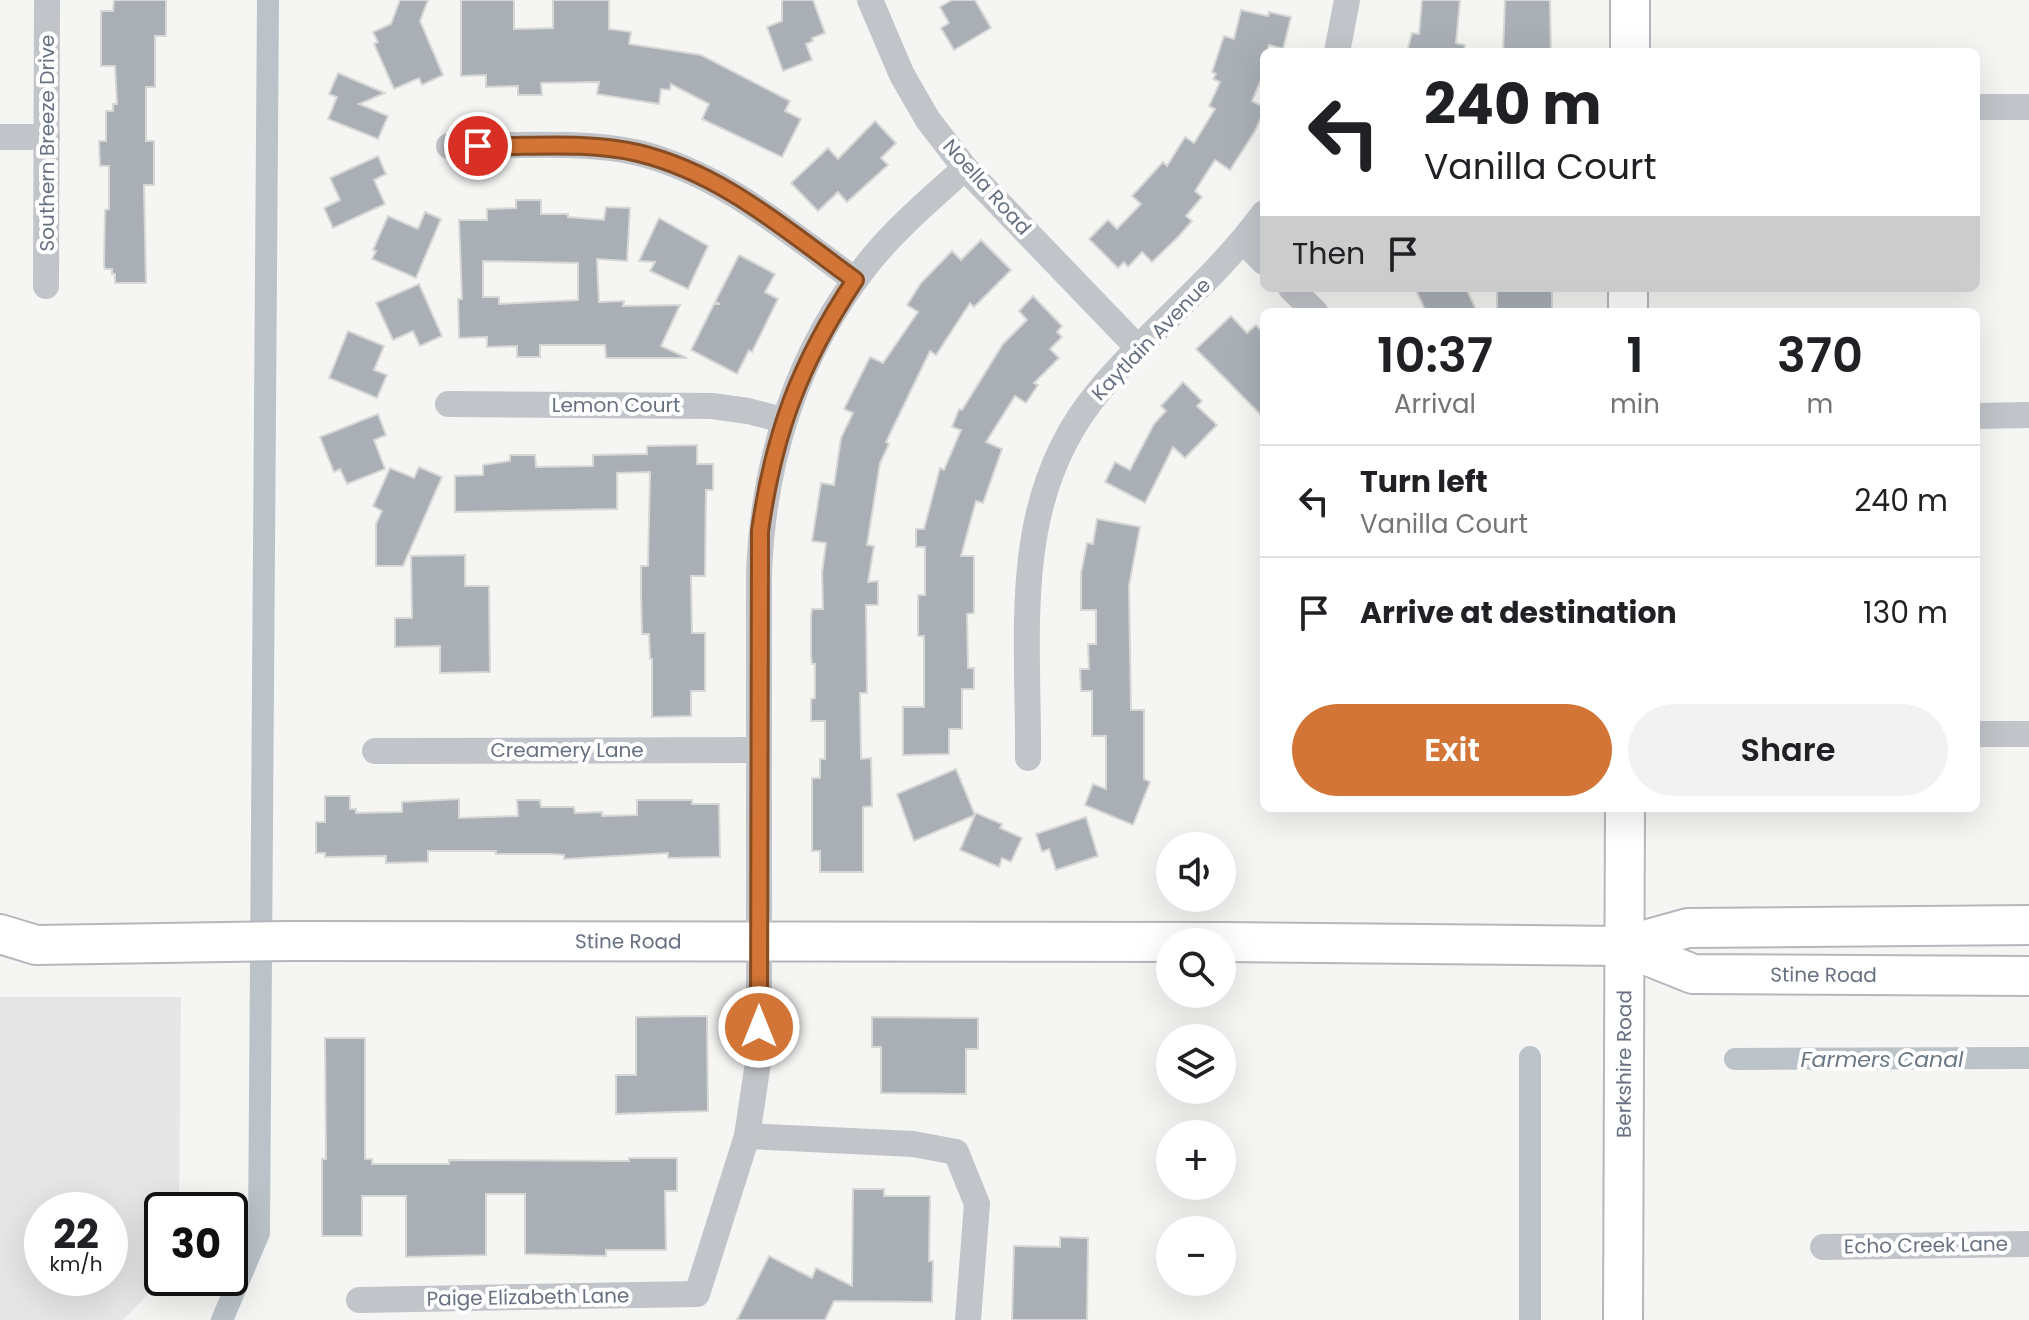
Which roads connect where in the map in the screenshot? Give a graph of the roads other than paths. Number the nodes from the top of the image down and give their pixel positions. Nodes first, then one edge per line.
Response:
1 (47, 0) edge
2 (870, 0) edge
3 (1347, 0) edge
4 (1630, 0) edge
5 (1338, 48) edge
6 (1630, 48) edge
7 (1980, 107) edge
8 (2029, 107) edge
9 (0, 137) edge
10 (47, 137) junction
11 (449, 146) dead end
12 (965, 168) junction
13 (1260, 218) edge
14 (1243, 241) junction
15 (1260, 258) edge
16 (855, 280) junction
17 (46, 286) dead end
18 (1295, 292) edge
19 (1311, 308) edge
20 (1139, 349) junction
21 (448, 404) dead end
22 (2029, 415) edge
23 (1980, 416) edge
24 (783, 420) junction
25 (1980, 734) edge
26 (2029, 734) edge
27 (759, 750) junction
28 (375, 751) dead end
29 (1028, 758) dead end
30 (1625, 812) edge
31 (2029, 925) edge
32 (0, 934) edge
33 (759, 942) junction
34 (1156, 942) edge
35 (1236, 942) edge
36 (36, 945) junction
37 (1623, 946) junction
38 (0, 961) edge
39 (2029, 976) edge
40 (747, 1136) junction
41 (2029, 1244) edge
42 (1823, 1247) dead end
43 (359, 1300) dead end
44 (968, 1320) edge
45 (1623, 1320) edge

1 - 10 street, Southern Breeze Drive
2 - 12 street, Noella Road
3 - 5 street
4 - 6 main road
7 - 8 street
9 - 10 street
10 - 17 street, Southern Breeze Drive
11 - 16 street
12 - 16 street
12 - 20 street, Noella Road
13 - 14 street, Kaytlain Avenue
14 - 15 street
14 - 20 street, Kaytlain Avenue
16 - 24 street
18 - 19 street
20 - 29 street, Kaytlain Avenue
21 - 24 street, Lemon Court
22 - 23 street
24 - 27 street
25 - 26 street
27 - 28 street, Creamery Lane
27 - 33 street
30 - 37 main road, Berkshire Road
31 - 37 main road, Stine Road
32 - 36 main road, Stine Road
33 - 34 main road, Stine Road
33 - 36 main road, Stine Road
33 - 40 street
35 - 37 main road, Stine Road
36 - 38 main road, Stine Road
37 - 39 main road, Stine Road
37 - 45 main road, Berkshire Road
40 - 43 street, Paige Elizabeth Lane
40 - 44 street
41 - 42 street, Echo Creek Lane

